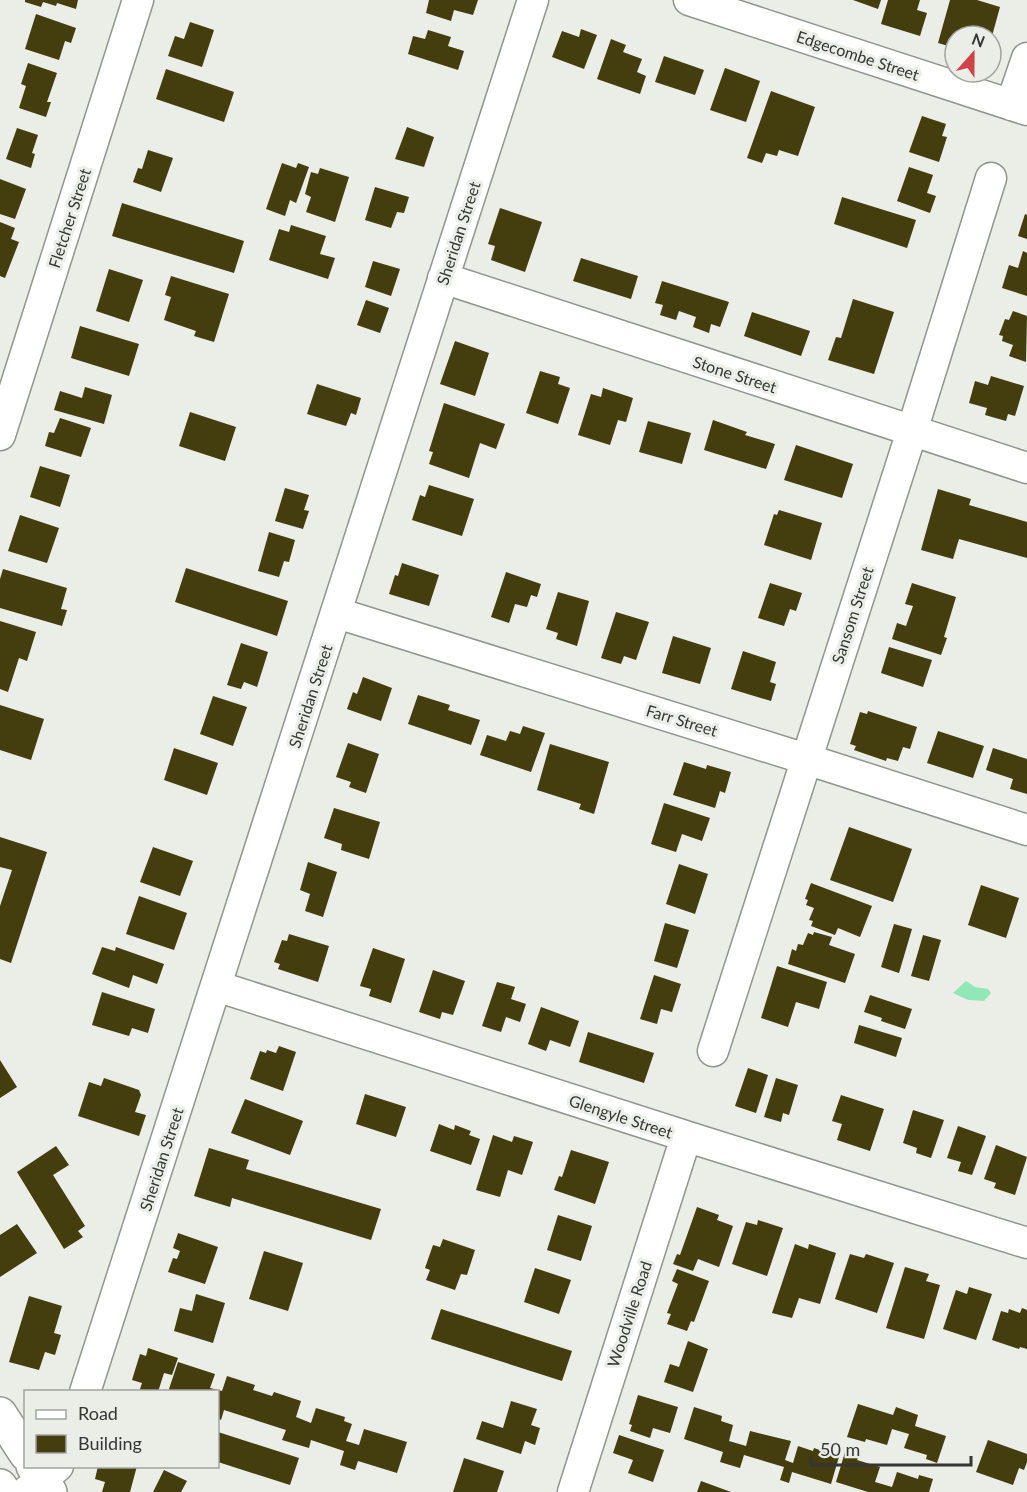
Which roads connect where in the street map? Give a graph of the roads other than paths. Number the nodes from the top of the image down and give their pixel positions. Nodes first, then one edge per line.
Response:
1 (138, 0) edge
2 (533, 0) edge
3 (689, 0) edge
4 (1027, 58) edge
5 (1019, 107) edge
6 (991, 178) dead end
7 (443, 278) junction
8 (912, 431) junction
9 (0, 435) edge
10 (1027, 468) edge
11 (337, 613) junction
12 (806, 759) junction
13 (1027, 830) edge
14 (216, 987) junction
15 (713, 1051) dead end
16 (686, 1137) junction
17 (1027, 1243) edge
18 (86, 1390) edge
19 (0, 1414) edge
20 (24, 1452) edge
21 (0, 1486) edge
22 (4, 1492) edge
23 (573, 1492) edge

1 - 9 street, Fletcher Street
2 - 7 street, Sheridan Street
3 - 5 street, Edgecombe Street
4 - 5 street
6 - 8 street, Sansom Street
7 - 8 street, Stone Street
7 - 11 street, Sheridan Street
8 - 10 street, Stone Street
8 - 12 street, Sansom Street
11 - 12 street, Farr Street
11 - 14 street, Sheridan Street
12 - 13 street, Farr Street
12 - 15 street, Sansom Street
14 - 16 street, Glengyle Street
14 - 18 street, Sheridan Street
16 - 17 street, Glengyle Street
16 - 23 street, Woodville Road
19 - 20 main road
21 - 22 main road

